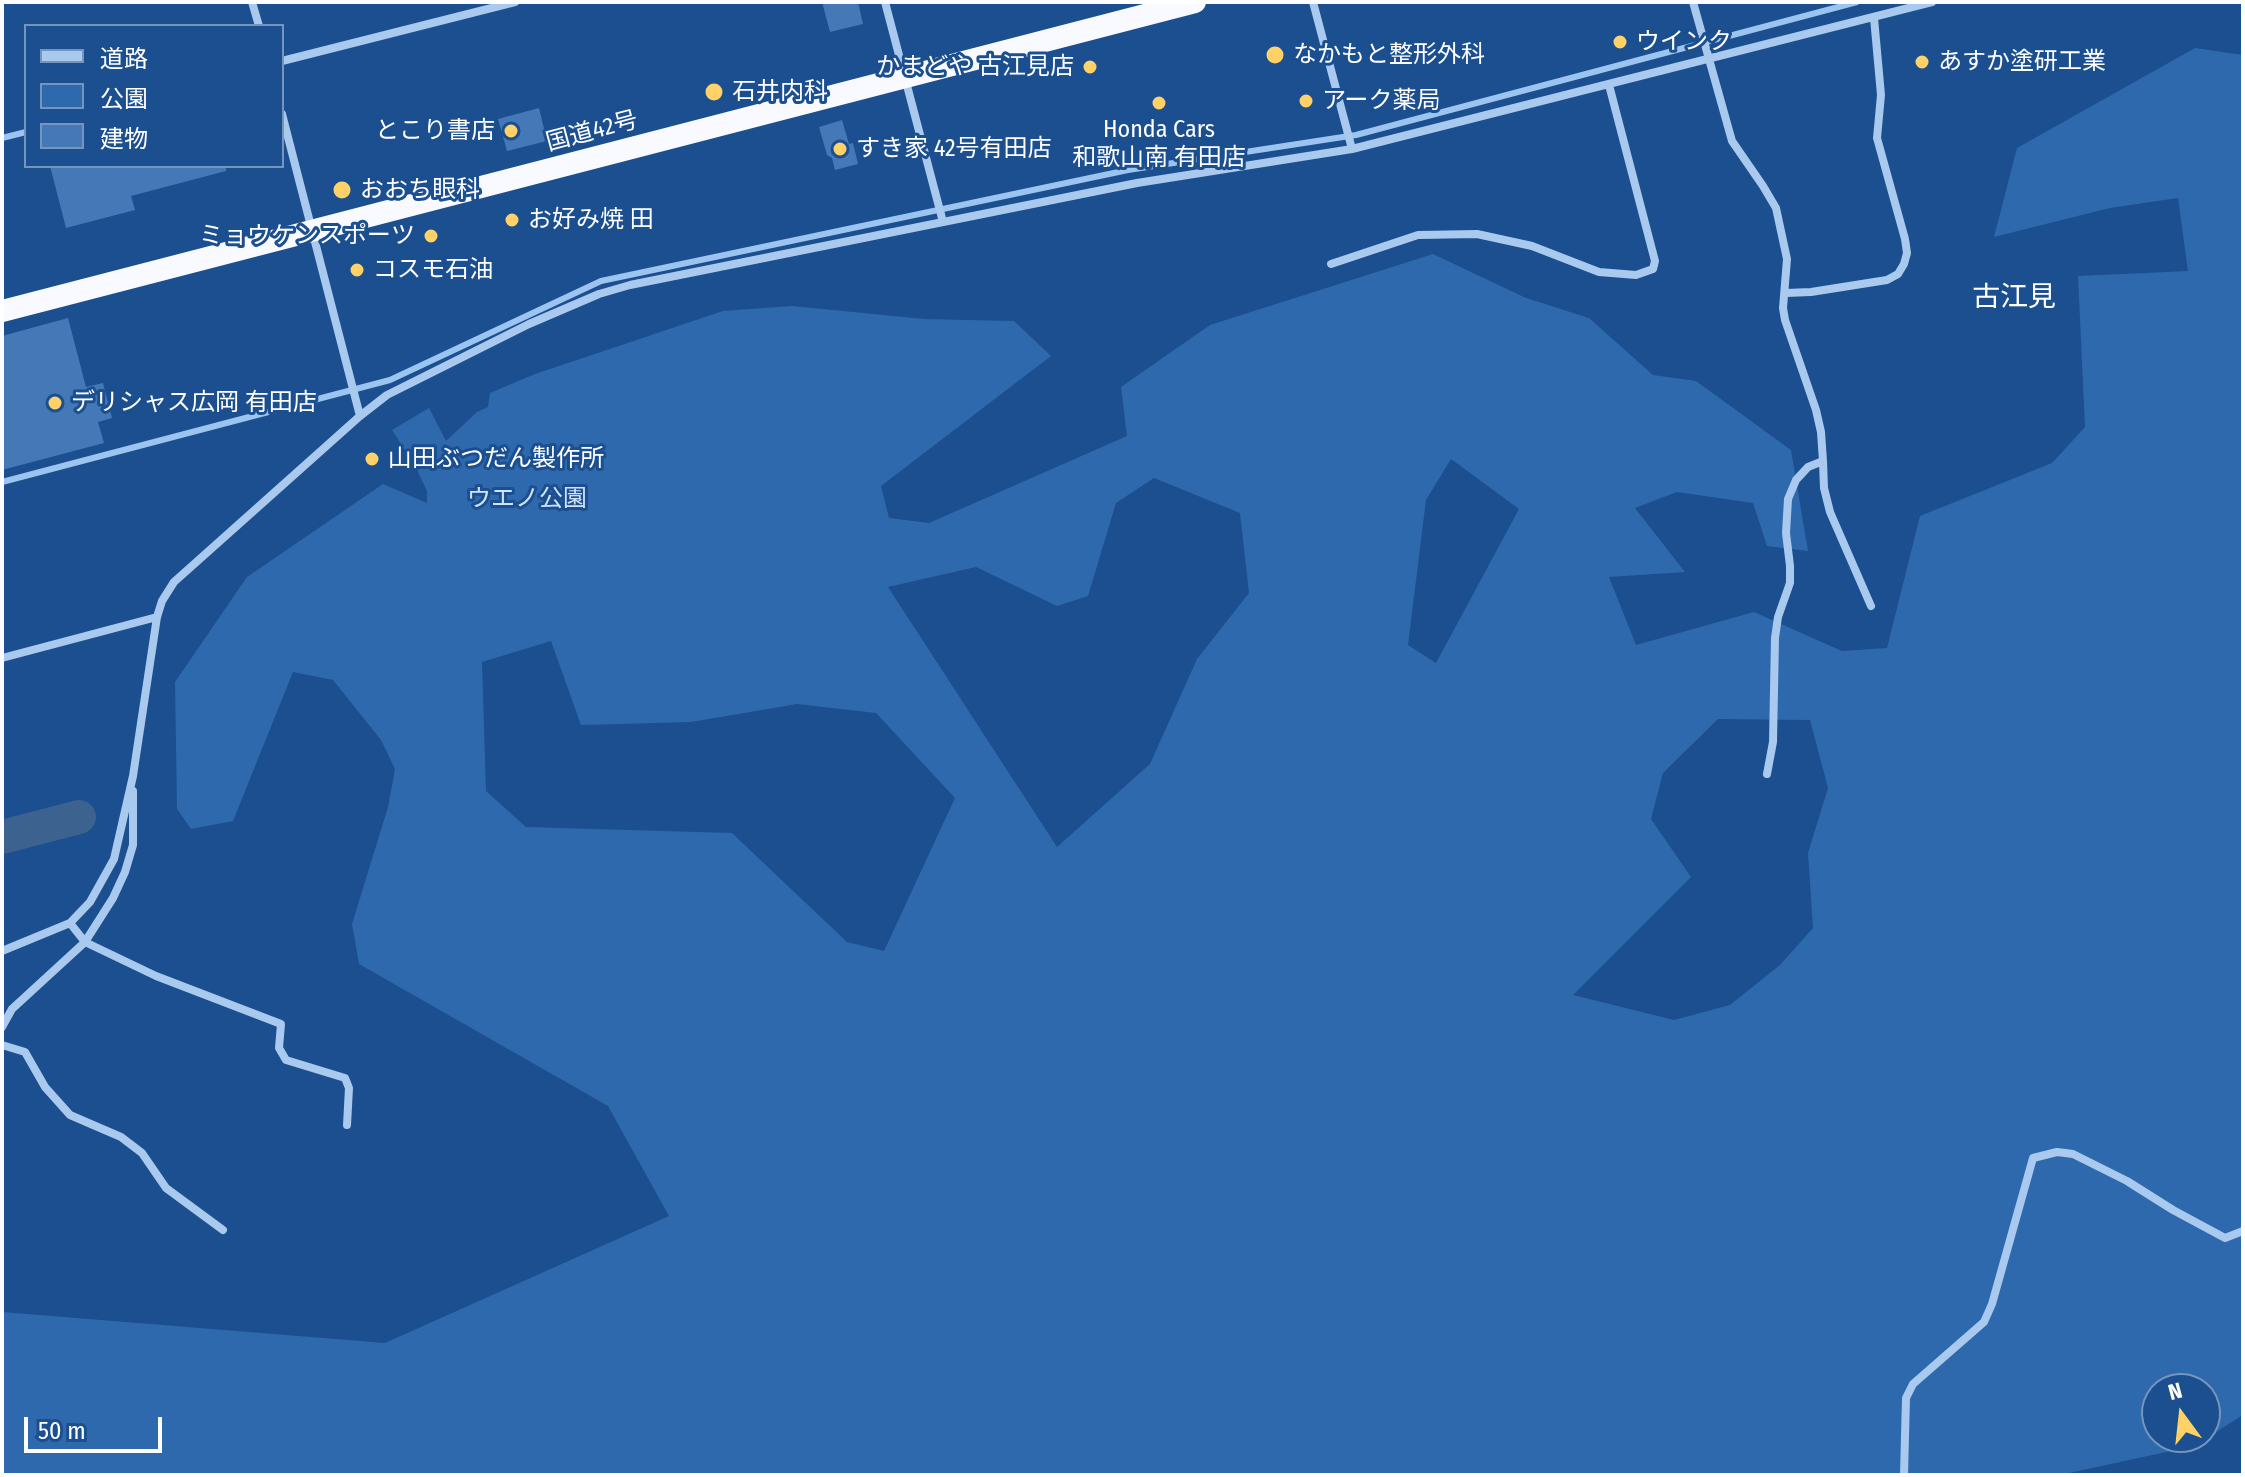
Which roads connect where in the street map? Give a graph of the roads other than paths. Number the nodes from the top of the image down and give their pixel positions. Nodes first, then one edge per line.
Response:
1 (252, 2) edge
2 (515, 2) edge
3 (885, 2) edge
4 (1195, 2) edge
5 (1313, 2) edge
6 (1693, 2) edge
7 (1932, 2) edge
8 (1874, 18) junction
9 (258, 24) edge
10 (284, 60) edge
11 (1708, 60) junction
12 (905, 78) junction
13 (1609, 85) junction
14 (284, 122) edge
15 (1352, 149) junction
16 (943, 222) junction
17 (313, 231) junction
18 (1331, 264) dead end
19 (1786, 293) junction
20 (2, 311) edge
21 (360, 416) junction
22 (1823, 461) junction
23 (1871, 606) dead end
24 (157, 617) junction
25 (2, 658) edge
26 (1767, 774) dead end
27 (133, 776) junction
28 (70, 923) junction
29 (85, 942) junction
30 (2, 951) edge
31 (2, 1002) edge
32 (12, 1009) junction
33 (2, 1027) edge
34 (2, 1045) edge
35 (347, 1125) dead end
36 (223, 1230) dead end
37 (2243, 1231) edge
38 (1904, 1475) edge

1 - 9 street
2 - 10 street
3 - 12 street
4 - 12 highway, 国道42号
5 - 15 street
6 - 11 street
7 - 8 street
8 - 11 street
8 - 19 street
11 - 13 street
11 - 19 street
12 - 16 street
12 - 17 highway, 国道42号
13 - 15 street
13 - 18 street
14 - 17 street
15 - 16 street
16 - 21 street
17 - 20 highway, 国道42号
17 - 21 street
19 - 22 street
21 - 24 street
22 - 23 street
22 - 26 street
24 - 25 street
24 - 27 street
27 - 28 street
27 - 29 street
28 - 29 street
28 - 30 street
29 - 32 street
29 - 35 street
31 - 32 street
32 - 33 street
34 - 36 street
37 - 38 street

